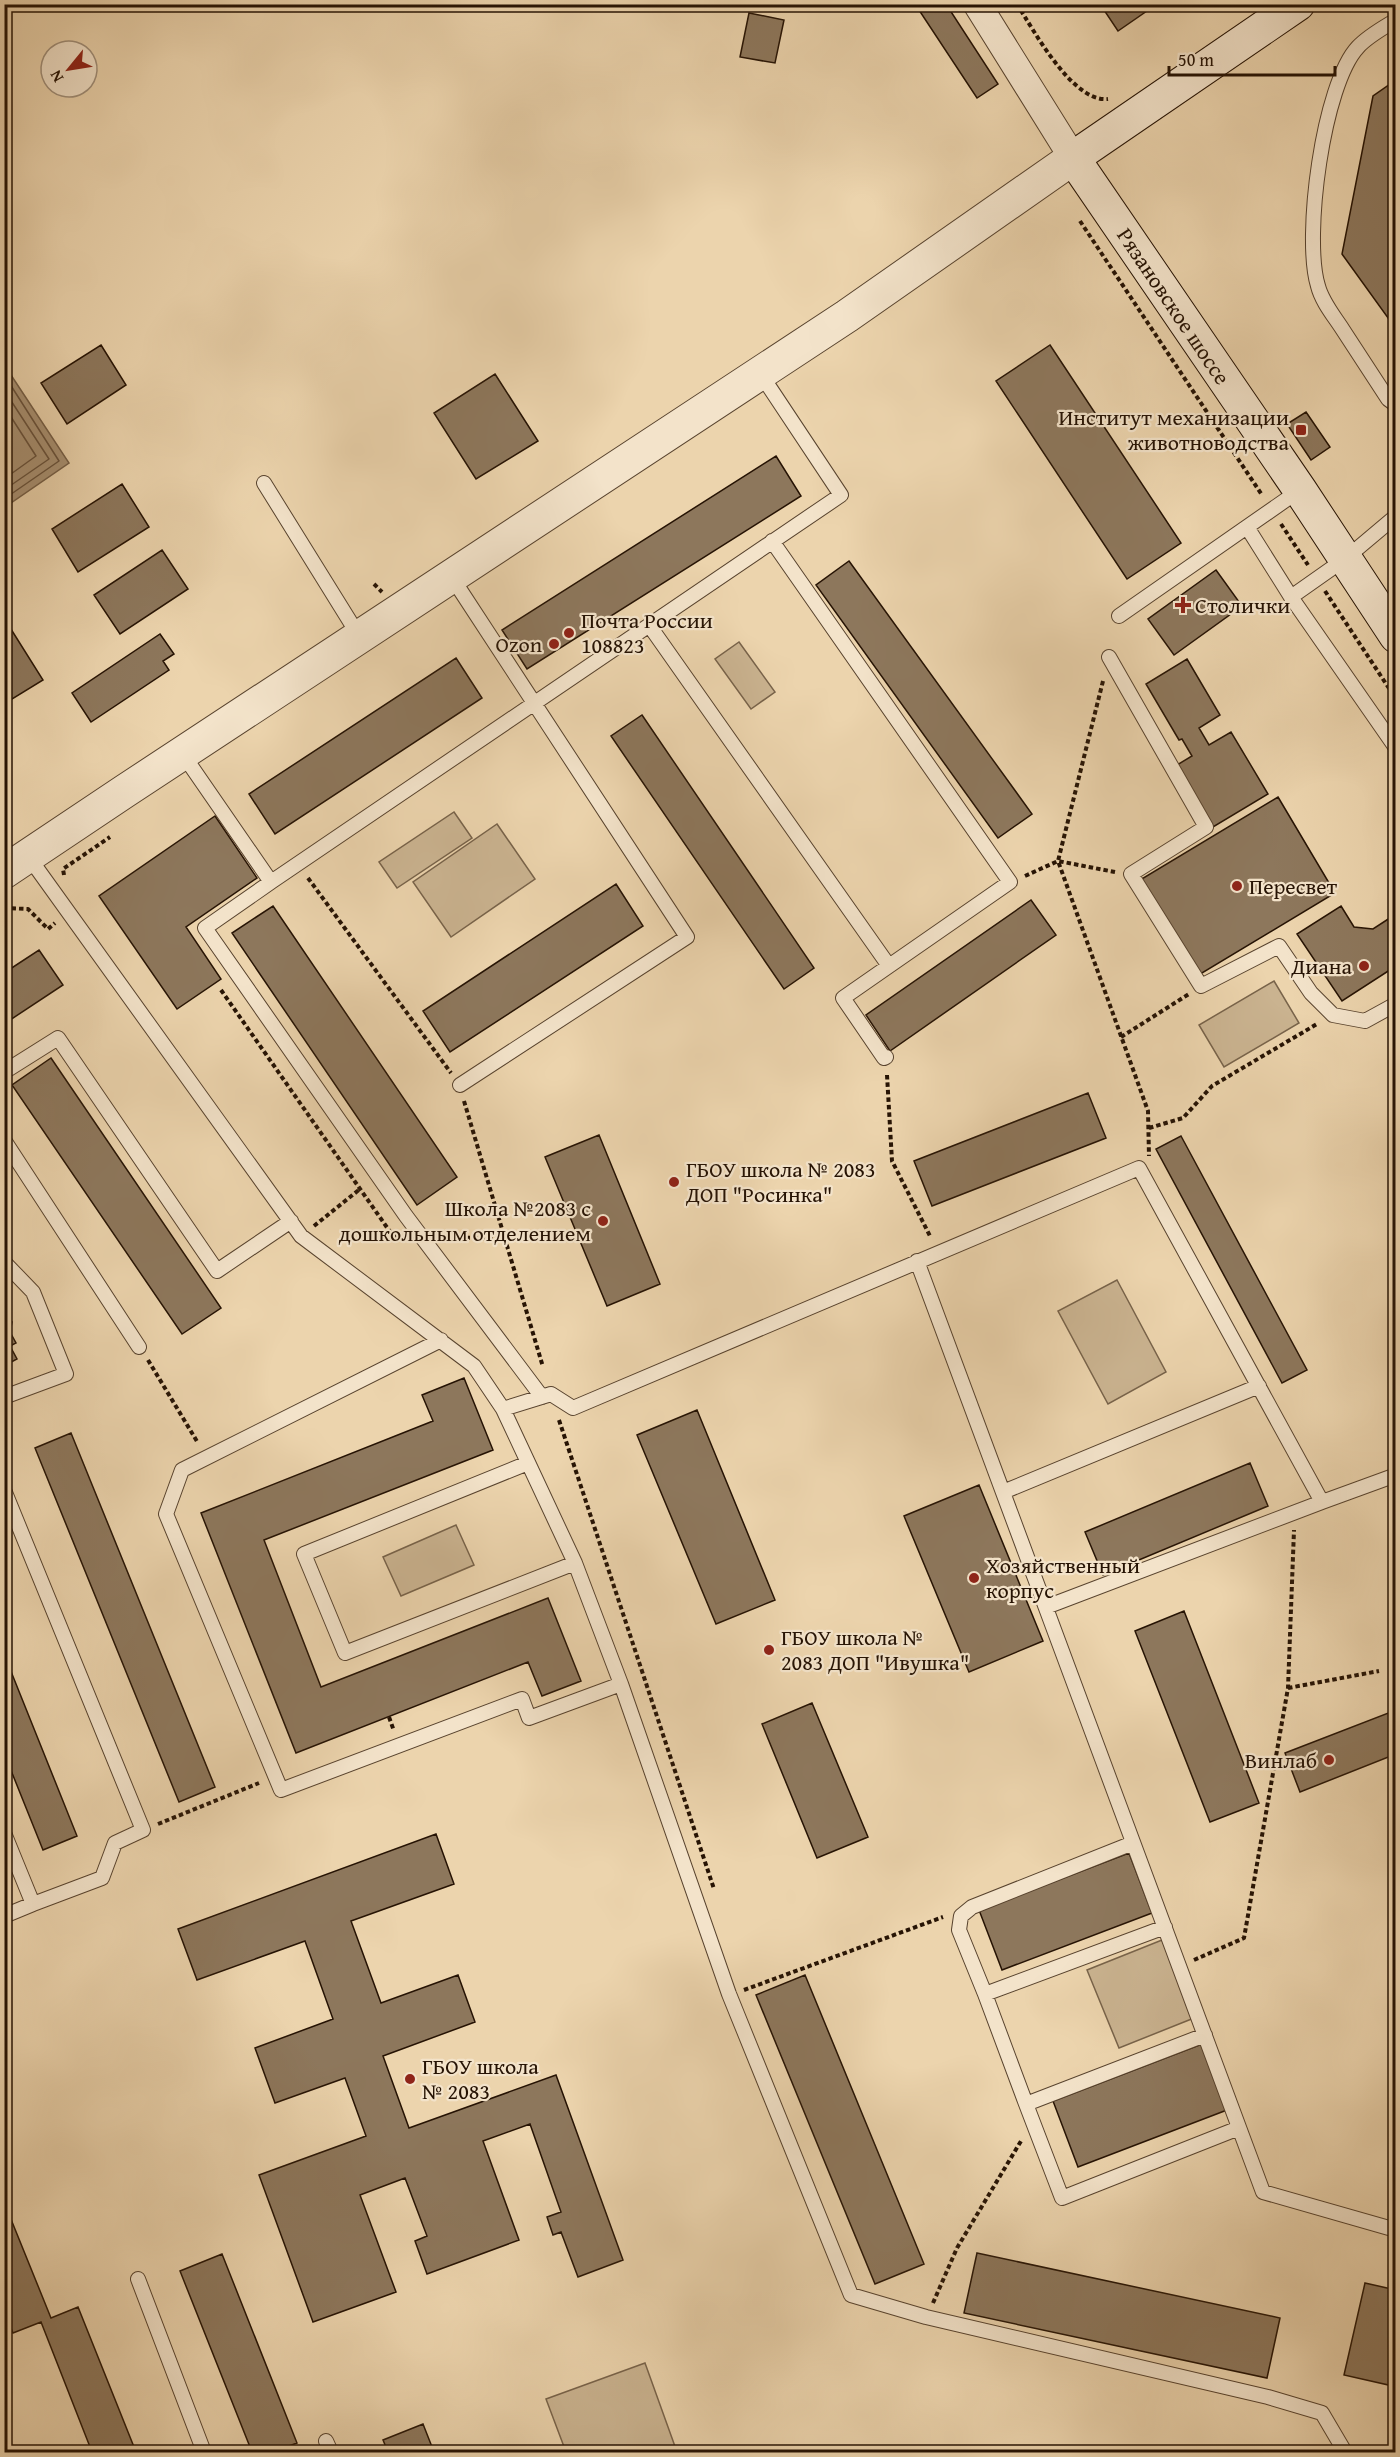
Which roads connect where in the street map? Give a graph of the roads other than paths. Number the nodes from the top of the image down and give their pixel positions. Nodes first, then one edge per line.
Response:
1 (977, 4) edge
2 (1298, 4) edge
3 (1395, 20) edge
4 (1073, 158) junction
5 (760, 373) junction
6 (1395, 405) edge
7 (264, 483) dead end
8 (1300, 490) junction
9 (1395, 516) edge
10 (1247, 527) junction
11 (772, 542) junction
12 (1345, 559) junction
13 (451, 576) junction
14 (1291, 597) junction
15 (1119, 616) dead end
16 (649, 625) junction
17 (359, 636) junction
18 (1395, 636) edge
19 (1109, 657) road end
20 (534, 704) junction
21 (1395, 748) edge
22 (182, 753) junction
23 (16, 864) edge
24 (271, 882) junction
25 (888, 966) junction
26 (1395, 1004) edge
27 (886, 1057) road end
28 (4, 1072) edge
29 (460, 1085) road end
30 (4, 1140) edge
31 (291, 1221) junction
32 (917, 1261) junction
33 (4, 1262) edge
34 (441, 1340) junction
35 (140, 1347) road end
36 (1259, 1386) junction
37 (546, 1396) junction
38 (4, 1398) edge
39 (503, 1409) junction
40 (528, 1463) junction
41 (1395, 1475) edge
42 (4, 1490) edge
43 (1003, 1492) junction
44 (1322, 1502) junction
45 (575, 1563) junction
46 (1046, 1607) junction
47 (621, 1684) junction
48 (4, 1833) edge
49 (1133, 1843) junction
50 (33, 1904) junction
51 (4, 1916) edge
52 (1165, 1928) junction
53 (985, 1994) junction
54 (1205, 2035) junction
55 (1026, 2104) junction
56 (1239, 2128) junction
57 (1395, 2230) edge
58 (138, 2279) dead end
59 (204, 2452) edge
60 (1346, 2452) edge

1 - 4 street, Рязановское шоссе
2 - 4 street
3 - 6 lane
4 - 5 street
4 - 8 street, Рязановское шоссе
5 - 11 lane
5 - 13 street
7 - 17 lane
8 - 10 lane
8 - 12 street, Рязановское шоссе
9 - 12 lane
10 - 14 lane
10 - 15 lane
11 - 16 lane
11 - 25 lane
12 - 14 lane
12 - 18 street, Рязановское шоссе
13 - 17 street
13 - 20 lane
14 - 21 lane
16 - 20 lane
16 - 25 lane
17 - 22 street
19 - 26 lane
20 - 24 lane
20 - 29 lane
22 - 23 street
22 - 24 lane
23 - 31 lane
24 - 37 lane
25 - 27 lane
28 - 31 lane
30 - 35 lane
31 - 34 lane
32 - 36 lane
32 - 37 lane
32 - 43 lane
33 - 38 lane
34 - 39 lane
34 - 47 lane
36 - 43 lane
36 - 44 lane
37 - 39 lane
39 - 40 lane
40 - 45 lane
40 - 45 lane
41 - 44 lane
42 - 50 lane
43 - 46 lane
44 - 46 lane
45 - 47 lane
46 - 49 lane
47 - 60 lane
48 - 50 lane
49 - 52 lane
49 - 53 lane
50 - 51 lane
52 - 53 lane
52 - 54 lane
53 - 55 lane
54 - 55 lane
54 - 56 lane
55 - 56 lane
56 - 57 lane
58 - 59 lane

